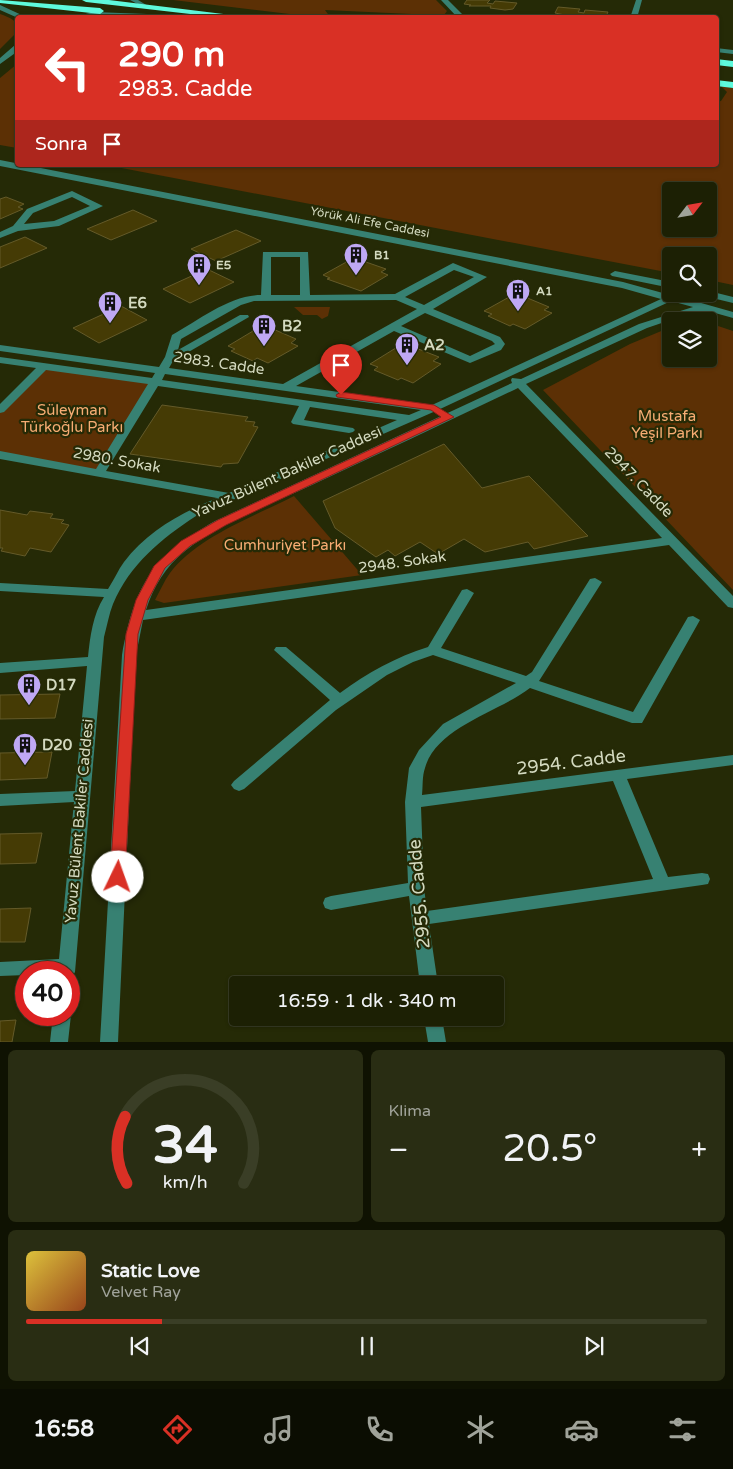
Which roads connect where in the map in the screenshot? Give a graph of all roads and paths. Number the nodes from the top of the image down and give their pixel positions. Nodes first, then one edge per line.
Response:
1 (0, 0) edge
2 (86, 0) edge
3 (133, 0) edge
4 (444, 0) edge
5 (639, 0) edge
6 (145, 6) junction
7 (0, 7) edge
8 (17, 15) edge
9 (88, 15) edge
10 (120, 15) edge
11 (138, 15) edge
12 (226, 15) edge
13 (460, 15) edge
14 (634, 15) edge
15 (15, 50) edge
16 (719, 50) edge
17 (733, 52) edge
18 (0, 62) edge
19 (719, 62) edge
20 (733, 64) edge
21 (719, 68) edge
22 (733, 70) edge
23 (719, 76) edge
24 (733, 78) edge
25 (719, 83) edge
26 (733, 85) edge
27 (0, 154) edge
28 (15, 156) edge
29 (0, 163) edge
30 (15, 166) edge
31 (21, 167) edge
32 (67, 167) edge
33 (16, 228) junction
34 (0, 235) edge
35 (662, 290) edge
36 (662, 290) edge
37 (717, 296) edge
38 (266, 297) junction
39 (305, 297) junction
40 (397, 297) junction
41 (662, 298) edge
42 (733, 300) edge
43 (698, 302) edge
44 (712, 308) junction
45 (226, 309) junction
46 (426, 309) junction
47 (733, 315) edge
48 (394, 327) junction
49 (0, 348) edge
50 (170, 358) junction
51 (0, 360) edge
52 (44, 366) junction
53 (162, 371) junction
54 (508, 374) junction
55 (154, 382) junction
56 (522, 383) junction
57 (285, 387) junction
58 (306, 403) junction
59 (434, 408) junction
60 (0, 410) edge
61 (449, 417) junction
62 (410, 418) junction
63 (425, 428) junction
64 (349, 430) dead end
65 (0, 455) edge
66 (100, 473) junction
67 (228, 496) junction
68 (672, 541) junction
69 (595, 582) dead end
70 (0, 587) edge
71 (112, 593) junction
72 (467, 593) dead end
73 (733, 604) edge
74 (137, 616) junction
75 (693, 620) dead end
76 (281, 650) dead end
77 (433, 650) junction
78 (94, 662) junction
79 (0, 668) edge
80 (529, 683) junction
81 (340, 701) junction
82 (733, 760) edge
83 (618, 775) junction
84 (239, 785) dead end
85 (81, 796) junction
86 (0, 800) edge
87 (413, 802) junction
88 (702, 879) dead end
89 (663, 885) junction
90 (416, 888) junction
91 (331, 903) dead end
92 (420, 919) junction
93 (67, 961) edge
94 (0, 970) edge
95 (15, 970) edge
96 (428, 976) edge
97 (61, 1026) edge
98 (434, 1026) edge
99 (60, 1042) edge
100 (108, 1042) edge
101 (437, 1042) edge

1 - 11 highway
2 - 6 highway
3 - 6 street
4 - 13 street
5 - 14 street
6 - 12 highway
7 - 8 street
9 - 10 street
15 - 18 street
16 - 17 street
19 - 20 highway
21 - 22 highway
23 - 24 highway
25 - 26 highway
27 - 28 street
29 - 30 street, Yörük Ali Efe Caddesi
31 - 35 street, Yörük Ali Efe Caddesi
32 - 36 street, Yörük Ali Efe Caddesi
33 - 33 street
33 - 34 street
37 - 42 street
38 - 39 street
38 - 39 street
38 - 45 street
39 - 40 street
40 - 46 street
40 - 46 street
41 - 54 street, Yavuz Bülent Bakiler Caddesi
43 - 44 street, Yörük Ali Efe Caddesi
44 - 47 street, Yörük Ali Efe Caddesi
44 - 56 street, Yavuz Bülent Bakiler Caddesi
45 - 50 street
45 - 50 street
46 - 48 street
46 - 48 street
48 - 57 street
49 - 53 street, 2983. Cadde
50 - 53 street
51 - 52 street, 2983. Cadde
52 - 55 street, 2983. Cadde
52 - 60 street
53 - 55 street
53 - 57 street, 2983. Cadde
54 - 56 street, 2947. Cadde
54 - 59 street, Yavuz Bülent Bakiler Caddesi
55 - 58 street, 2983. Cadde
55 - 66 street
56 - 61 street, Yavuz Bülent Bakiler Caddesi
56 - 68 street, 2947. Cadde
57 - 59 street, 2983. Cadde
58 - 62 street, 2983. Cadde
58 - 64 street
59 - 61 street
59 - 62 street, Yavuz Bülent Bakiler Caddesi
61 - 63 street, Yavuz Bülent Bakiler Caddesi
62 - 63 street
62 - 67 street, Yavuz Bülent Bakiler Caddesi
63 - 74 street, Yavuz Bülent Bakiler Caddesi
65 - 66 street, 2980. Sokak
66 - 67 street, 2980. Sokak
67 - 71 street, Yavuz Bülent Bakiler Caddesi
68 - 73 street, 2947. Cadde
68 - 74 street, 2948. Sokak
69 - 80 street
70 - 71 street
71 - 78 street, Yavuz Bülent Bakiler Caddesi
72 - 77 street
74 - 100 street, Yavuz Bülent Bakiler Caddesi
75 - 80 street
76 - 81 street
77 - 80 street
77 - 81 street
78 - 79 street
78 - 85 street, Yavuz Bülent Bakiler Caddesi
80 - 87 street, 2955. Cadde
81 - 84 street
82 - 83 street, 2954. Cadde
83 - 87 street, 2954. Cadde
83 - 89 street
85 - 86 street
85 - 93 street, Yavuz Bülent Bakiler Caddesi
87 - 90 street, 2955. Cadde
88 - 89 street
89 - 92 street
90 - 91 street
90 - 92 street, 2955. Cadde
92 - 96 street, 2955. Cadde
94 - 95 street
97 - 99 street
98 - 101 street

